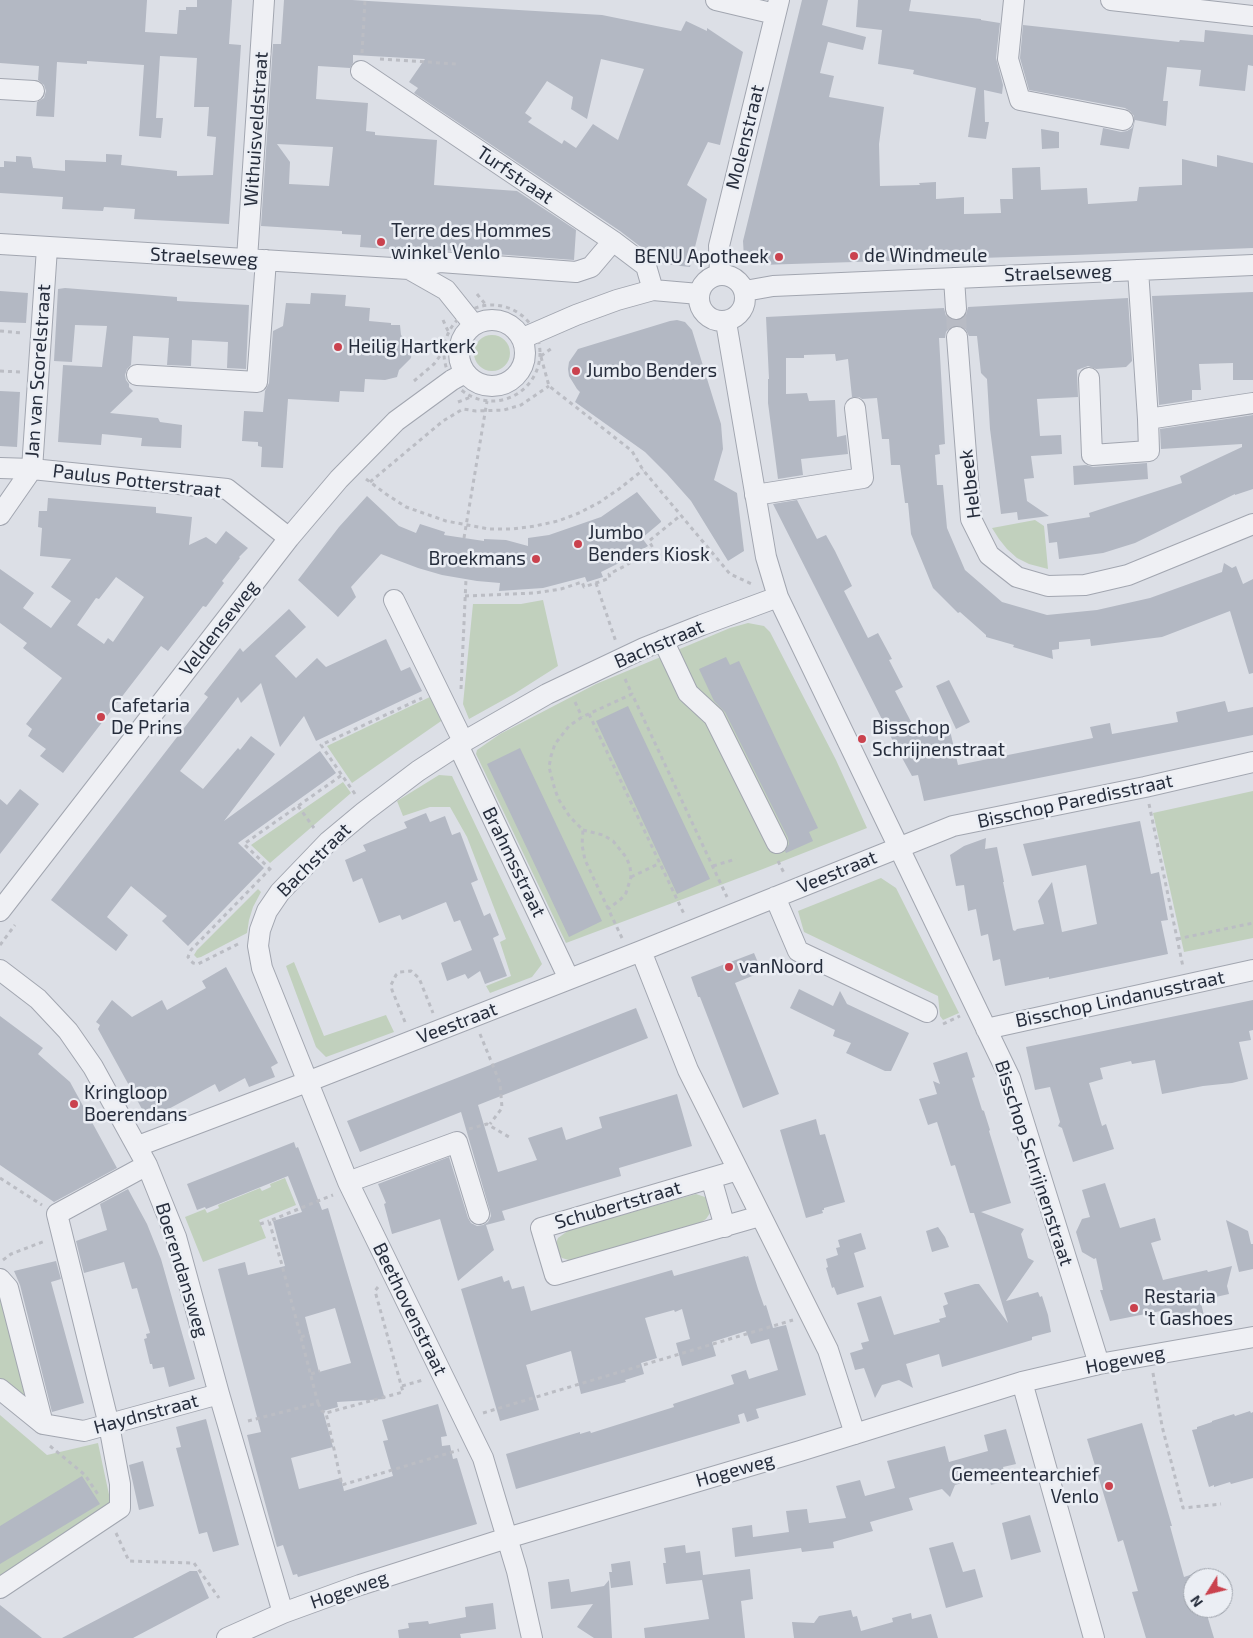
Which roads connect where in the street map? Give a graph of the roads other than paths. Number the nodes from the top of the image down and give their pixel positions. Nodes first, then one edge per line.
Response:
1 (264, 0) edge
2 (716, 0) edge
3 (1014, 0) edge
4 (1111, 0) edge
5 (777, 7) edge
6 (1253, 16) edge
7 (362, 65) road end
8 (0, 89) edge
9 (34, 91) dead end
10 (1123, 120) dead end
11 (613, 241) junction
12 (0, 244) edge
13 (47, 248) junction
14 (257, 260) junction
15 (1253, 265) edge
16 (409, 269) junction
17 (1138, 270) junction
18 (720, 274) junction
19 (954, 278) junction
20 (653, 290) junction
21 (745, 291) junction
22 (699, 294) junction
23 (956, 309) tunnel mouth
24 (726, 322) junction
25 (474, 326) junction
26 (957, 337) tunnel mouth
27 (523, 338) junction
28 (465, 373) junction
29 (137, 375) dead end
30 (1088, 378) dead end
31 (1253, 403) edge
32 (855, 408) dead end
33 (1148, 419) junction
34 (0, 468) edge
35 (32, 469) junction
36 (755, 495) junction
37 (0, 515) edge
38 (1253, 524) edge
39 (289, 538) junction
40 (778, 597) junction
41 (394, 600) dead end
42 (663, 640) junction
43 (461, 743) junction
44 (1253, 762) edge
45 (899, 847) junction
46 (776, 848) road end
47 (784, 894) junction
48 (0, 911) edge
49 (636, 953) junction
50 (0, 970) edge
51 (1253, 970) edge
52 (570, 979) junction
53 (927, 1012) road end
54 (986, 1029) junction
55 (307, 1082) junction
56 (138, 1146) junction
57 (147, 1165) junction
58 (738, 1170) junction
59 (711, 1178) junction
60 (348, 1182) junction
61 (479, 1214) dead end
62 (760, 1216) junction
63 (725, 1227) junction
64 (0, 1279) edge
65 (1253, 1337) edge
66 (1100, 1364) junction
67 (1022, 1382) junction
68 (0, 1389) edge
69 (218, 1394) junction
70 (43, 1424) junction
71 (109, 1425) junction
72 (855, 1434) junction
73 (507, 1538) junction
74 (0, 1588) edge
75 (282, 1613) junction
76 (1088, 1637) edge
77 (228, 1638) edge
78 (532, 1638) edge

1 - 14 street, Withuisveldstraat
2 - 5 street
3 - 10 street
4 - 6 street
5 - 18 street, Molenstraat
7 - 11 street, Turfstraat
8 - 9 street
11 - 16 street, Straelseweg
11 - 20 street, Turfstraat
12 - 13 street, Straelseweg
13 - 14 street, Straelseweg
13 - 35 street, Jan van Scorelstraat
14 - 16 street, Straelseweg
14 - 29 street, Withuisveldstraat
15 - 17 street, Straelseweg
16 - 25 street, Straelseweg
17 - 19 street, Straelseweg
17 - 33 street
18 - 21 street
18 - 22 street
19 - 21 street, Straelseweg
19 - 23 street
20 - 22 street
20 - 27 street
21 - 24 street
22 - 24 street
24 - 36 street, Bisschop Schrijnenstraat
25 - 27 street
25 - 28 street
26 - 38 street, Helbeek
27 - 28 street
28 - 39 street, Veldenseweg
30 - 33 street
31 - 33 street
32 - 36 street
34 - 35 street, Paulus Potterstraat
35 - 37 street, Jan van Scorelstraat
35 - 39 street, Paulus Potterstraat
36 - 40 street, Bisschop Schrijnenstraat
39 - 48 street, Veldenseweg
40 - 42 street, Bachstraat
40 - 45 street, Bisschop Schrijnenstraat
41 - 43 street
42 - 43 street, Bachstraat
42 - 46 street
43 - 52 street, Brahmsstraat
43 - 55 street, Bachstraat
44 - 45 street, Bisschop Paredisstraat
45 - 47 street, Veestraat
45 - 54 street, Bisschop Schrijnenstraat
47 - 49 street, Veestraat
47 - 53 street, Veestraat
49 - 52 street, Veestraat
49 - 58 street
50 - 56 street, Boerendansweg
51 - 54 street, Bisschop Lindanusstraat
52 - 55 street, Veestraat
54 - 66 street, Bisschop Schrijnenstraat
55 - 56 street, Veestraat
55 - 60 street, Beethovenstraat
56 - 57 street, Boerendansweg
57 - 69 street, Boerendansweg
57 - 71 street
58 - 59 street, Schubertstraat
58 - 62 street
59 - 63 street
59 - 63 street, Schubertstraat
60 - 61 street
60 - 73 street, Beethovenstraat
62 - 63 street, Schubertstraat
62 - 72 street
64 - 70 street
65 - 66 street, Hogeweg
66 - 67 street, Hogeweg
67 - 72 street, Hogeweg
67 - 76 street
68 - 70 street, Haydnstraat
69 - 71 street, Haydnstraat
69 - 75 street, Boerendansweg
70 - 71 street, Haydnstraat
71 - 74 street
72 - 73 street, Hogeweg
73 - 75 street, Hogeweg
73 - 78 street, Beethovenstraat
75 - 77 street, Hogeweg

